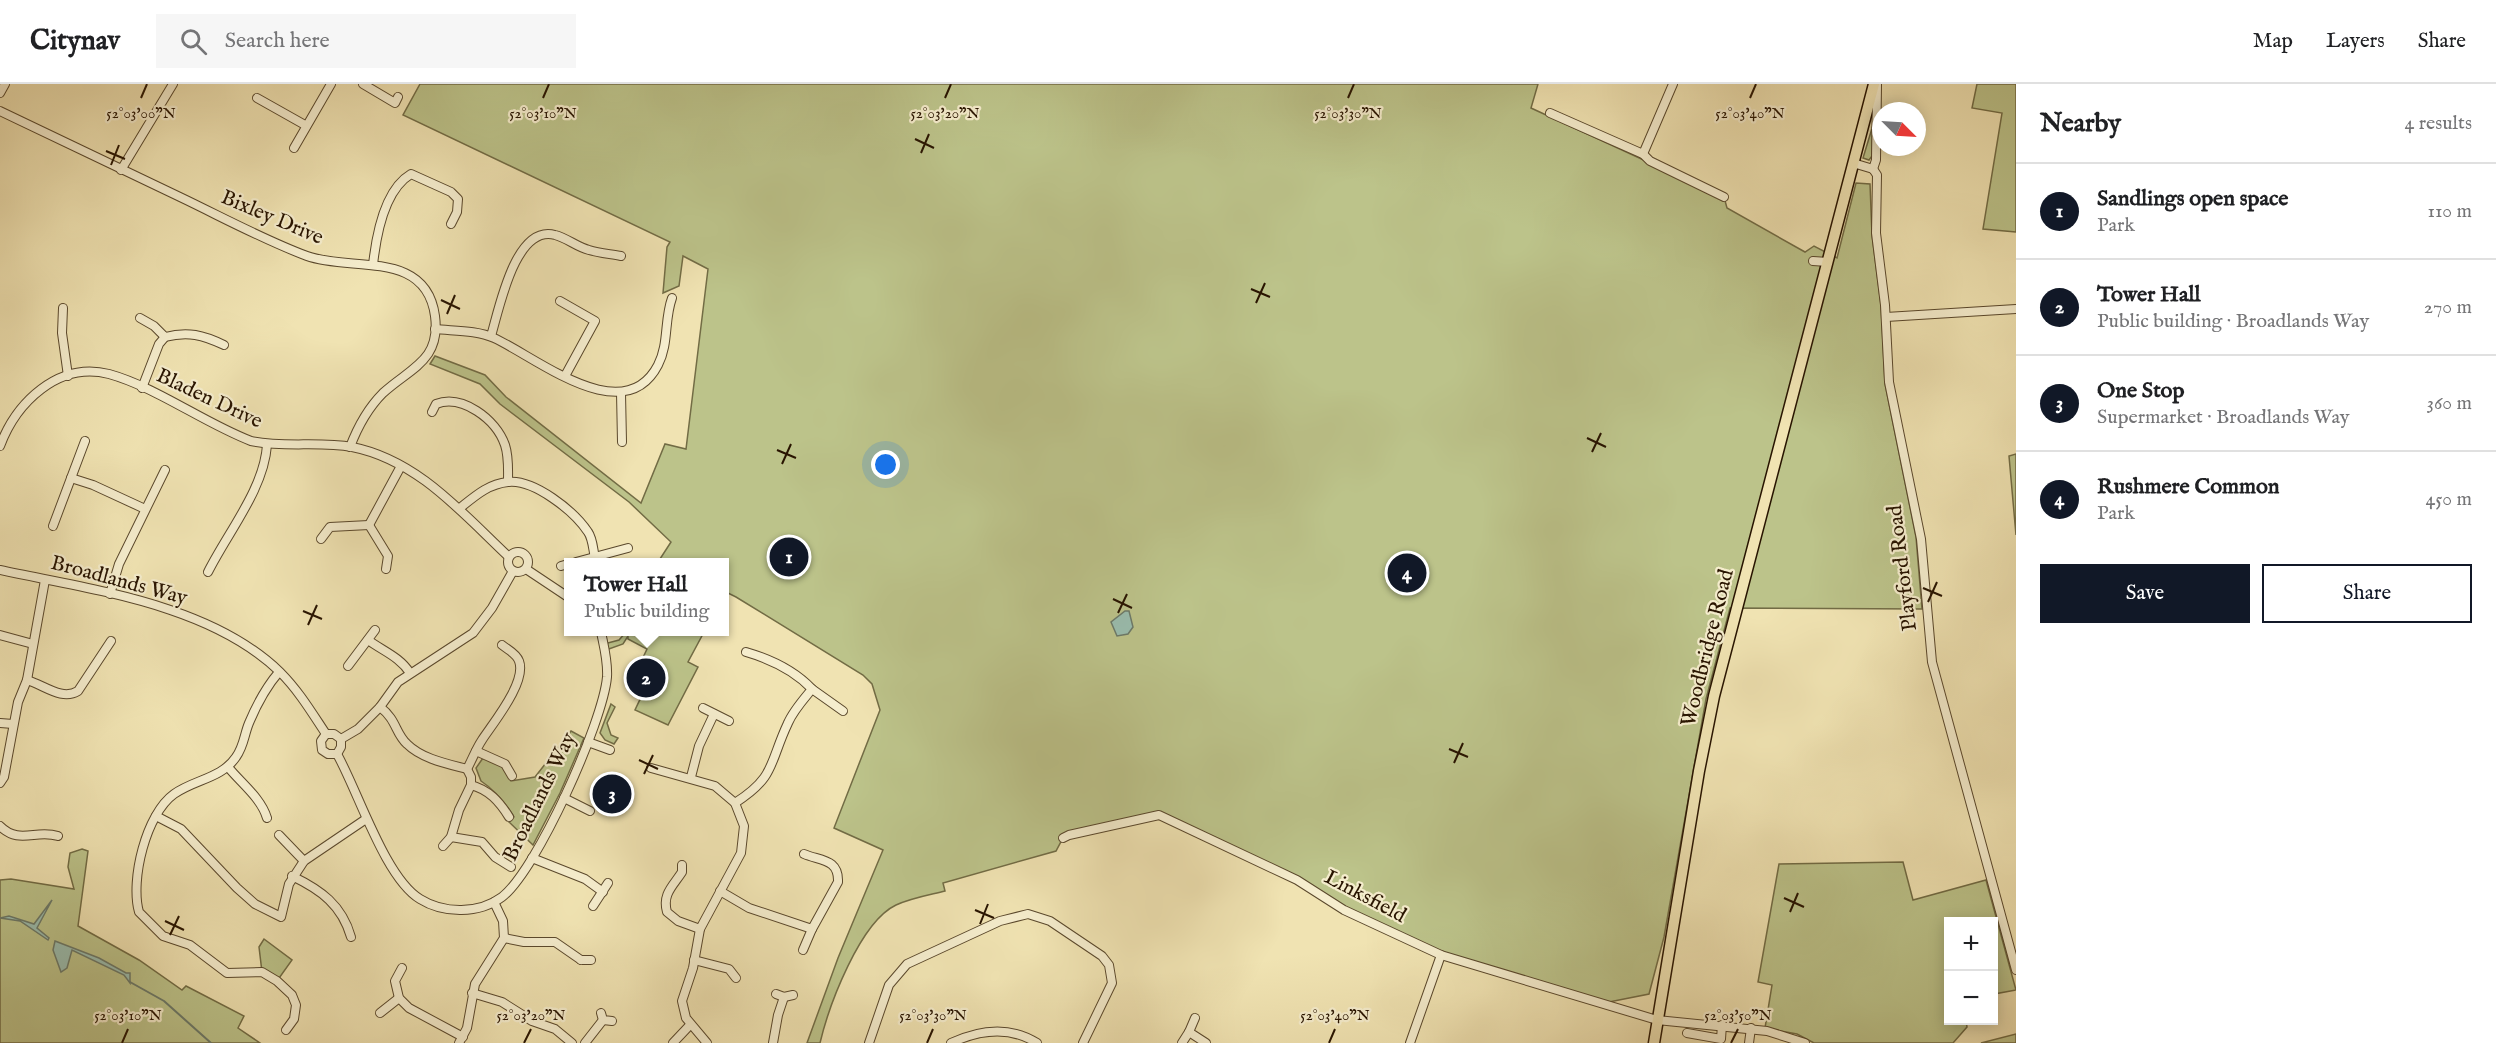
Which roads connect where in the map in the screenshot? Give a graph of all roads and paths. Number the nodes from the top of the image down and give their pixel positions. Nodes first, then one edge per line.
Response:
1 (5, 84) edge
2 (173, 84) edge
3 (331, 84) edge
4 (363, 84) edge
5 (1673, 84) edge
6 (1875, 84) edge
7 (0, 93) edge
8 (398, 97) dead end
9 (256, 98) dead end
10 (0, 111) edge
11 (1550, 113) dead end
12 (305, 125) junction
13 (294, 148) dead end
14 (1643, 154) junction
15 (1853, 164) junction
16 (1873, 169) junction
17 (121, 170) junction
18 (1724, 197) dead end
19 (451, 224) dead end
20 (621, 256) dead end
21 (1813, 261) dead end
22 (373, 265) junction
23 (1827, 265) junction
24 (672, 298) dead end
25 (560, 300) dead end
26 (63, 308) dead end
27 (2016, 309) edge
28 (1886, 317) junction
29 (140, 318) dead end
30 (435, 329) junction
31 (491, 336) junction
32 (165, 337) junction
33 (224, 345) dead end
34 (68, 376) junction
35 (565, 376) junction
36 (142, 388) junction
37 (621, 393) junction
38 (432, 412) dead end
39 (85, 441) dead end
40 (622, 442) dead end
41 (267, 444) junction
42 (0, 446) edge
43 (351, 447) junction
44 (401, 466) junction
45 (165, 470) dead end
46 (71, 478) junction
47 (508, 482) junction
48 (460, 508) junction
49 (145, 510) junction
50 (369, 525) junction
51 (53, 526) dead end
52 (321, 539) dead end
53 (628, 548) dead end
54 (509, 557) junction
55 (595, 558) joint
56 (386, 569) dead end
57 (526, 569) junction
58 (0, 570) edge
59 (513, 571) junction
60 (208, 572) dead end
61 (45, 580) junction
62 (110, 594) junction
63 (564, 594) edge
64 (375, 630) dead end
65 (0, 635) edge
66 (602, 636) edge
67 (368, 640) junction
68 (111, 641) dead end
69 (33, 644) junction
70 (502, 645) dead end
71 (746, 652) dead end
72 (348, 666) dead end
73 (279, 672) junction
74 (410, 673) junction
75 (27, 680) junction
76 (812, 689) junction
77 (380, 707) junction
78 (703, 708) dead end
79 (843, 711) dead end
80 (714, 714) junction
81 (729, 721) dead end
82 (0, 723) edge
83 (13, 724) junction
84 (326, 734) junction
85 (341, 739) junction
86 (588, 742) junction
87 (610, 750) dead end
88 (476, 751) junction
89 (337, 754) junction
90 (228, 767) junction
91 (651, 768) dead end
92 (467, 769) junction
93 (512, 776) dead end
94 (691, 777) junction
95 (0, 783) edge
96 (471, 785) junction
97 (564, 798) junction
98 (735, 803) junction
99 (590, 811) dead end
100 (156, 816) junction
101 (509, 817) dead end
102 (267, 818) dead end
103 (366, 819) junction
104 (0, 826) edge
105 (279, 835) dead end
106 (57, 836) dead end
107 (451, 837) junction
108 (1064, 838) dead end
109 (443, 846) dead end
110 (802, 853) dead end
111 (532, 858) junction
112 (304, 861) junction
113 (682, 865) dead end
114 (511, 867) dead end
115 (292, 876) junction
116 (608, 883) dead end
117 (720, 891) junction
118 (603, 892) junction
119 (494, 902) junction
120 (593, 906) dead end
121 (699, 929) junction
122 (812, 929) junction
123 (351, 937) dead end
124 (504, 938) junction
125 (803, 950) dead end
126 (1441, 955) junction
127 (591, 960) dead end
128 (694, 960) junction
129 (402, 968) dead end
130 (2016, 970) edge
131 (736, 978) dead end
132 (472, 993) junction
133 (793, 995) dead end
134 (399, 998) junction
135 (380, 1013) dead end
136 (1195, 1018) dead end
137 (1657, 1020) junction
138 (612, 1021) dead end
139 (1722, 1025) junction
140 (690, 1026) junction
141 (1751, 1028) junction
142 (286, 1030) dead end
143 (1189, 1032) junction
144 (1687, 1033) dead end
145 (461, 1040) edge
146 (572, 1043) edge
147 (585, 1043) edge
148 (673, 1043) edge
149 (707, 1043) edge
150 (773, 1043) edge
151 (869, 1043) edge
152 (951, 1043) edge
153 (1037, 1043) edge
154 (1083, 1043) edge
155 (1182, 1043) edge
156 (1206, 1043) edge
157 (1410, 1043) edge
158 (1654, 1043) edge
159 (1749, 1043) edge
160 (1805, 1043) edge

1 - 7 street
2 - 17 street
3 - 12 street
4 - 8 street
5 - 14 street
6 - 15 main road, Woodbridge Road
6 - 16 street, Playford Road
9 - 12 street
10 - 17 street, Bixley Drive
11 - 14 street
12 - 13 street
14 - 18 street
15 - 16 street
15 - 23 main road, Woodbridge Road
16 - 28 street, Playford Road
17 - 22 street, Bixley Drive
19 - 22 street
20 - 31 street
21 - 23 street
22 - 30 street, Bixley Drive
23 - 137 main road, Woodbridge Road
24 - 37 street
25 - 35 street
26 - 34 street
27 - 28 street
28 - 130 street, Playford Road
29 - 32 street
30 - 31 street
30 - 43 street, Bixley Drive
31 - 35 street
32 - 33 street
32 - 36 street
34 - 36 street, Bladen Drive
34 - 42 street, Bladen Drive
35 - 37 street
36 - 41 street, Bladen Drive
37 - 40 street
38 - 47 street
39 - 46 street
41 - 43 street, Bladen Drive
41 - 60 street
43 - 44 street, Bladen Drive
44 - 48 street, Bladen Drive
44 - 50 street
45 - 49 street
46 - 49 street
46 - 51 street
47 - 48 street
47 - 55 street
48 - 54 street, Bladen Drive
49 - 62 street
50 - 52 street
50 - 56 street
53 - 55 street
54 - 57 street
54 - 59 street
57 - 59 street
57 - 63 street
58 - 61 street, Broadlands Way
59 - 74 street
61 - 62 street, Broadlands Way
61 - 69 street
62 - 73 street, Broadlands Way
64 - 67 street
65 - 69 street
66 - 86 street, Broadlands Way
67 - 72 street
67 - 74 street
68 - 75 street
69 - 75 street
70 - 88 street
71 - 76 street
73 - 84 street, Broadlands Way
73 - 90 street
74 - 77 street
75 - 83 street
76 - 79 street
76 - 98 street
77 - 85 street
77 - 92 street
78 - 80 street
80 - 81 street
80 - 94 street
82 - 83 street
83 - 95 street
84 - 85 street
84 - 89 street
85 - 89 street
86 - 87 street
86 - 97 street, Broadlands Way
88 - 92 street
88 - 93 street
89 - 103 street, Broadlands Way
90 - 100 street
90 - 102 street
91 - 94 street
92 - 96 street
94 - 98 street
96 - 101 street
96 - 107 street
97 - 99 street
97 - 111 street, Broadlands Way
98 - 117 street
100 - 115 street
100 - 142 street
103 - 112 street
103 - 119 street, Broadlands Way
104 - 106 street
105 - 112 street
107 - 109 street
107 - 114 street
108 - 126 street, Linksfield
110 - 122 street
111 - 118 street
111 - 119 street, Broadlands Way
112 - 115 street
113 - 121 street
115 - 123 street
116 - 118 street
117 - 121 street
117 - 122 street
118 - 120 street
119 - 124 street
121 - 128 street
122 - 125 street
124 - 127 street
124 - 132 street
126 - 137 street, Linksfield
126 - 157 street
128 - 131 street
128 - 140 street
129 - 134 street
132 - 145 street
132 - 146 street
133 - 150 street
134 - 135 street
134 - 145 street
136 - 143 street
137 - 139 street, Linksfield
137 - 158 main road, Woodbridge Road
138 - 147 street
139 - 141 street, Linksfield
139 - 144 street
140 - 148 street
140 - 149 street
141 - 159 street
141 - 160 street, Linksfield
143 - 155 street
143 - 156 street
151 - 154 street
152 - 153 street

